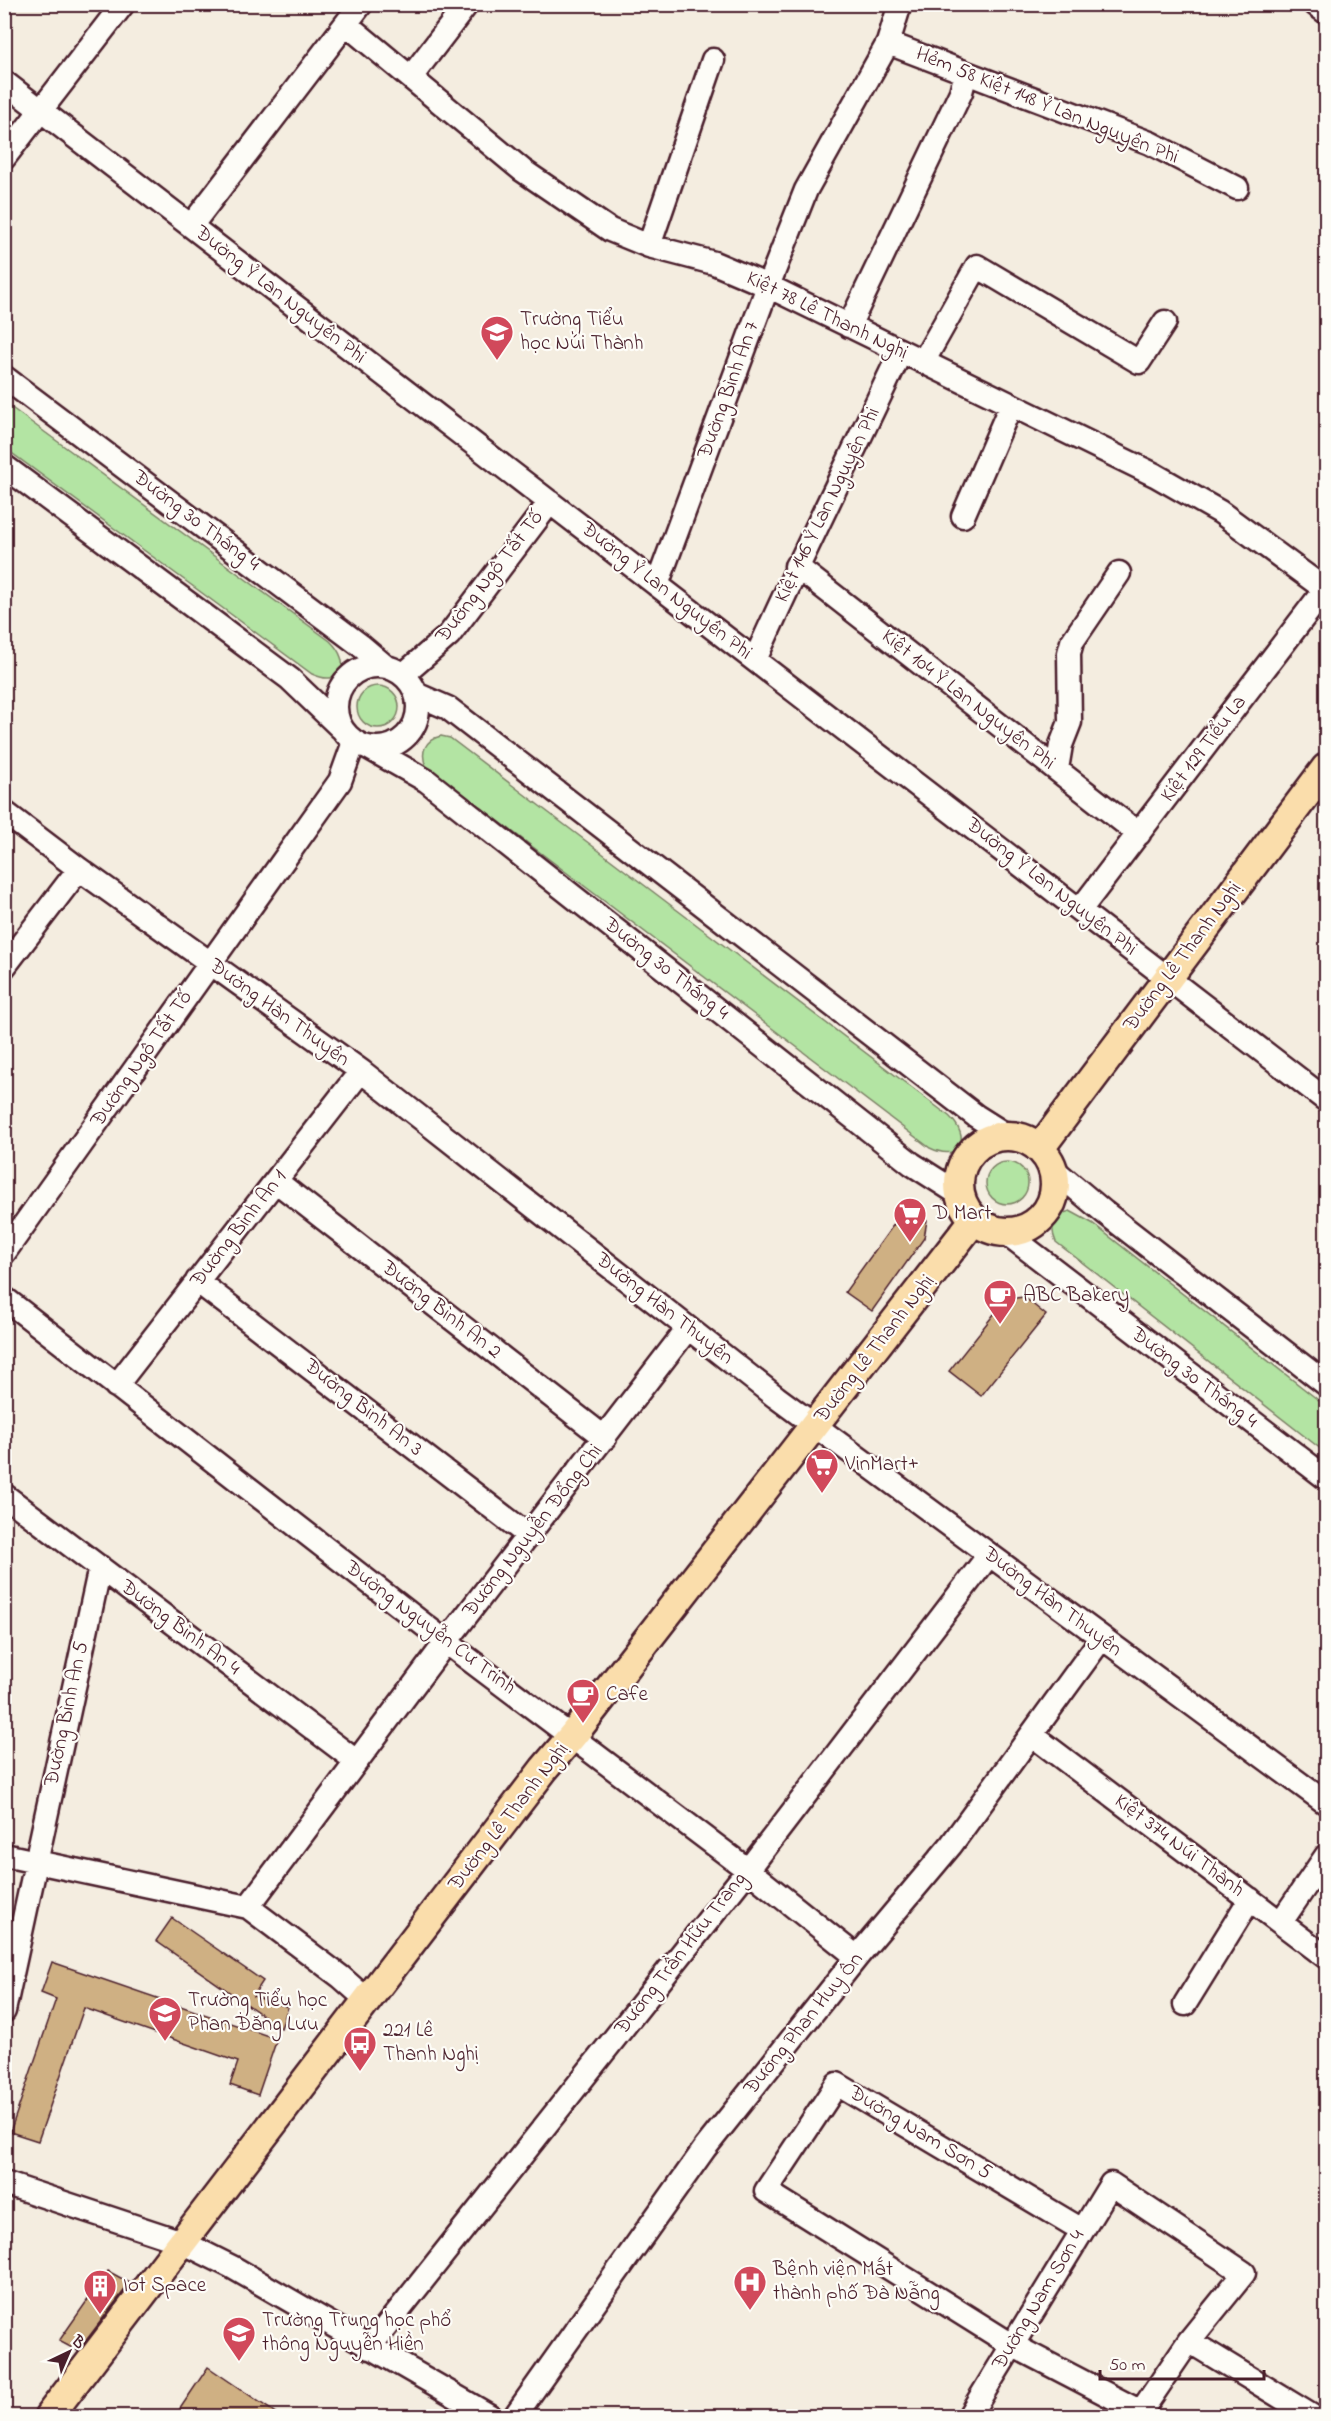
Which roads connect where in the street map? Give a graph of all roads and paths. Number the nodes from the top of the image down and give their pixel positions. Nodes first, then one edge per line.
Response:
1 (123, 4) edge
2 (362, 4) edge
3 (466, 4) edge
4 (900, 4) edge
5 (1315, 4) edge
6 (1326, 12) edge
7 (346, 24) junction
8 (888, 43) junction
9 (713, 60) dead end
10 (966, 74) junction
11 (411, 77) junction
12 (4, 82) edge
13 (41, 111) junction
14 (4, 158) edge
15 (1237, 188) dead end
16 (191, 226) junction
17 (649, 246) junction
18 (768, 286) junction
19 (1165, 322) dead end
20 (849, 326) junction
21 (902, 351) junction
22 (923, 362) junction
23 (4, 377) edge
24 (1011, 405) junction
25 (4, 466) edge
26 (550, 502) junction
27 (963, 516) dead end
28 (796, 566) junction
29 (1119, 573) dead end
30 (657, 585) junction
31 (1326, 589) edge
32 (755, 660) junction
33 (394, 671) junction
34 (416, 694) junction
35 (355, 739) junction
36 (1326, 768) edge
37 (1057, 769) junction
38 (4, 812) edge
39 (1139, 834) junction
40 (79, 869) junction
41 (1080, 910) junction
42 (210, 963) junction
43 (4, 967) edge
44 (1168, 978) junction
45 (361, 1071) junction
46 (1326, 1100) edge
47 (1006, 1135) junction
48 (1047, 1158) junction
49 (277, 1182) junction
50 (959, 1194) junction
51 (974, 1220) junction
52 (1005, 1232) junction
53 (4, 1253) edge
54 (197, 1281) junction
55 (4, 1298) edge
56 (688, 1328) junction
57 (1326, 1384) edge
58 (116, 1386) junction
59 (815, 1425) junction
60 (605, 1438) junction
61 (1326, 1478) edge
62 (4, 1495) edge
63 (529, 1536) junction
64 (989, 1555) junction
65 (100, 1567) junction
66 (1101, 1639) junction
67 (446, 1642) junction
68 (573, 1735) junction
69 (1032, 1735) junction
70 (356, 1761) junction
71 (1326, 1803) edge
72 (4, 1855) edge
73 (1326, 1856) edge
74 (35, 1861) junction
75 (748, 1870) junction
76 (1250, 1899) junction
77 (248, 1907) junction
78 (1281, 1922) junction
79 (857, 1957) junction
80 (1326, 1957) edge
81 (367, 2000) junction
82 (1185, 2004) dead end
83 (4, 2011) edge
84 (4, 2183) edge
85 (1082, 2230) junction
86 (182, 2242) junction
87 (1189, 2341) junction
88 (1012, 2345) junction
89 (369, 2348) junction
90 (1139, 2414) edge
91 (48, 2416) edge
92 (490, 2416) edge
93 (515, 2416) edge
94 (969, 2416) edge
95 (1310, 2416) edge

1 - 13 street
2 - 7 street
3 - 11 street
4 - 8 street, Đường Bình An 7
5 - 6 street
7 - 11 street, Kiệt 78 Lê Thanh Nghị
7 - 16 street
8 - 10 street, Hẻm 58 Kiệt 148 Ỷ Lan Nguyên Phi
8 - 18 street, Đường Bình An 7
9 - 17 street
10 - 15 street, Hẻm 58 Kiệt 148 Ỷ Lan Nguyên Phi
10 - 20 street
11 - 17 street, Kiệt 78 Lê Thanh Nghị
12 - 13 street, Đường Ỷ Lan Nguyên Phi
13 - 14 street
13 - 16 street, Đường Ỷ Lan Nguyên Phi
16 - 26 street, Đường Ỷ Lan Nguyên Phi
17 - 18 street, Kiệt 78 Lê Thanh Nghị
18 - 20 street, Kiệt 78 Lê Thanh Nghị
18 - 30 street, Đường Bình An 7
19 - 22 street
20 - 21 street, Kiệt 78 Lê Thanh Nghị
21 - 22 street, Kiệt 78 Lê Thanh Nghị
21 - 28 street, Kiệt 146 Ỷ Lan Nguyên Phi
22 - 24 street, Kiệt 78 Lê Thanh Nghị
23 - 33 street, Đường 30 Tháng 4
24 - 27 street
24 - 31 street, Kiệt 78 Lê Thanh Nghị
25 - 35 street, Đường 30 Tháng 4
26 - 30 street, Đường Ỷ Lan Nguyên Phi
26 - 33 street, Đường Ngô Tất Tố
28 - 32 street, Kiệt 146 Ỷ Lan Nguyên Phi
28 - 37 street, Kiệt 104 Ỷ Lan Nguyên Phi
29 - 37 street
30 - 32 street, Đường Ỷ Lan Nguyên Phi
31 - 39 street, Kiệt 129 Tiểu La
32 - 41 street, Đường Ỷ Lan Nguyên Phi
33 - 34 street
33 - 35 street
34 - 35 street
34 - 47 street
35 - 42 street, Đường Ngô Tất Tố
35 - 50 street, Đường 30 Tháng 4
36 - 44 main road, Đường Lê Thanh Nghị
37 - 39 street, Kiệt 104 Ỷ Lan Nguyên Phi
38 - 40 street, Đường Hàn Thuyên
39 - 41 street, Kiệt 129 Tiểu La
40 - 42 street, Đường Hàn Thuyên
40 - 43 street
41 - 44 street, Đường Ỷ Lan Nguyên Phi
42 - 45 street, Đường Hàn Thuyên
42 - 53 street, Đường Ngô Tất Tố
44 - 46 street, Đường Ỷ Lan Nguyên Phi
44 - 48 main road, Đường Lê Thanh Nghị
45 - 49 street, Đường Bình An 1
45 - 56 street, Đường Hàn Thuyên
47 - 48 main road
47 - 50 main road
48 - 52 main road
48 - 57 street
49 - 54 street, Đường Bình An 1
49 - 60 street, Đường Bình An 2
50 - 51 main road
51 - 52 main road
51 - 59 main road, Đường Lê Thanh Nghị
52 - 61 street, Đường 30 Tháng 4
54 - 58 street, Đường Bình An 1
54 - 63 street, Đường Bình An 3
55 - 58 street, Đường Nguyễn Cư Trinh
56 - 59 street, Đường Hàn Thuyên
56 - 60 street, Đường Nguyễn Đổng Chi
58 - 67 street, Đường Nguyễn Cư Trinh
59 - 64 street, Đường Hàn Thuyên
59 - 68 main road, Đường Lê Thanh Nghị
60 - 63 street, Đường Nguyễn Đổng Chi
62 - 65 street, Đường Bình An 4
63 - 67 street, Đường Nguyễn Đổng Chi
64 - 66 street, Đường Hàn Thuyên
64 - 75 street, Đường Trần Hữu Trang
65 - 70 street, Đường Bình An 4
65 - 74 street, Đường Bình An 5
66 - 69 street, Đường Phan Huy Ôn
66 - 71 street, Đường Hàn Thuyên
67 - 68 street, Đường Nguyễn Cư Trinh
67 - 70 street, Đường Nguyễn Đổng Chi
68 - 75 street, Đường Nguyễn Cư Trinh
68 - 81 main road, Đường Lê Thanh Nghị
69 - 76 street, Kiệt 374 Núi Thành
69 - 79 street, Đường Phan Huy Ôn
70 - 77 street, Đường Nguyễn Đổng Chi
72 - 74 street
73 - 78 street
74 - 77 street
74 - 83 street, Đường Bình An 5
75 - 79 street, Đường Nguyễn Cư Trinh
75 - 89 street, Đường Trần Hữu Trang
76 - 78 street, Kiệt 374 Núi Thành
76 - 82 street
77 - 81 street
78 - 80 street, Kiệt 374 Núi Thành
79 - 93 street, Đường Phan Huy Ôn
81 - 86 main road, Đường Lê Thanh Nghị
84 - 86 street
85 - 87 street, Đường Nam Sơn 4
85 - 88 street, Đường Nam Sơn 4
85 - 88 street, Đường Nam Sơn 5
86 - 89 street
86 - 91 main road, Đường Lê Thanh Nghị
87 - 90 street
87 - 95 street
88 - 90 street
88 - 94 street, Đường Nam Sơn 4
89 - 92 street

